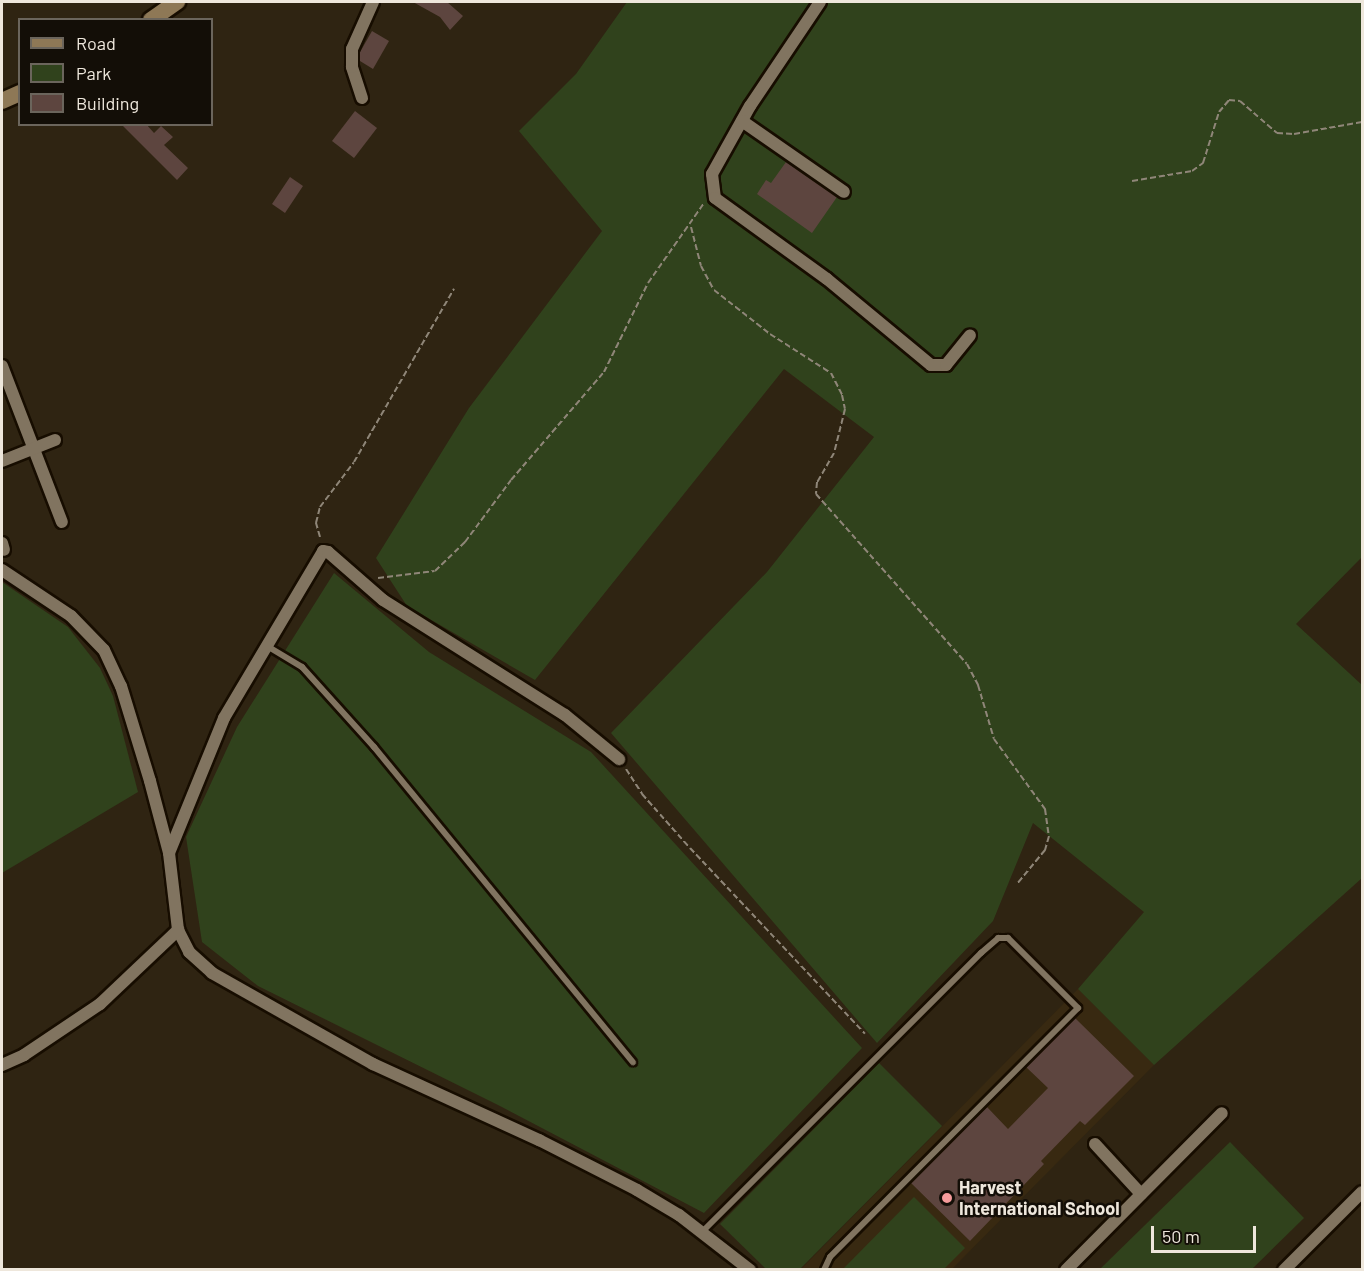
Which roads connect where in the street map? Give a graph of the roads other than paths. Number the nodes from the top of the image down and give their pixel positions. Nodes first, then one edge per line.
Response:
1 (177, 2) edge
2 (373, 2) edge
3 (820, 2) edge
4 (154, 18) edge
5 (18, 94) edge
6 (362, 98) dead end
7 (2, 101) edge
8 (742, 121) junction
9 (844, 192) dead end
10 (970, 335) dead end
11 (2, 366) edge
12 (55, 440) dead end
13 (34, 448) junction
14 (2, 461) edge
15 (62, 522) dead end
16 (2, 570) edge
17 (266, 645) junction
18 (619, 759) road end
19 (169, 853) junction
20 (178, 930) junction
21 (633, 1062) dead end
22 (2, 1065) edge
23 (1222, 1113) dead end
24 (1095, 1144) dead end
25 (1362, 1192) edge
26 (1141, 1194) junction
27 (702, 1232) junction
28 (750, 1269) edge
29 (824, 1269) edge
30 (1066, 1269) edge
31 (1284, 1269) edge

1 - 4 street
2 - 6 street
3 - 8 street
5 - 7 street
8 - 9 street
8 - 10 street
11 - 13 street
12 - 13 street
13 - 14 street
13 - 15 street
16 - 19 street
17 - 18 street
17 - 19 street
17 - 21 lane
19 - 20 street
20 - 22 street
20 - 27 street
23 - 26 street
24 - 26 street
25 - 31 street
26 - 30 street
27 - 28 street
27 - 29 lane

